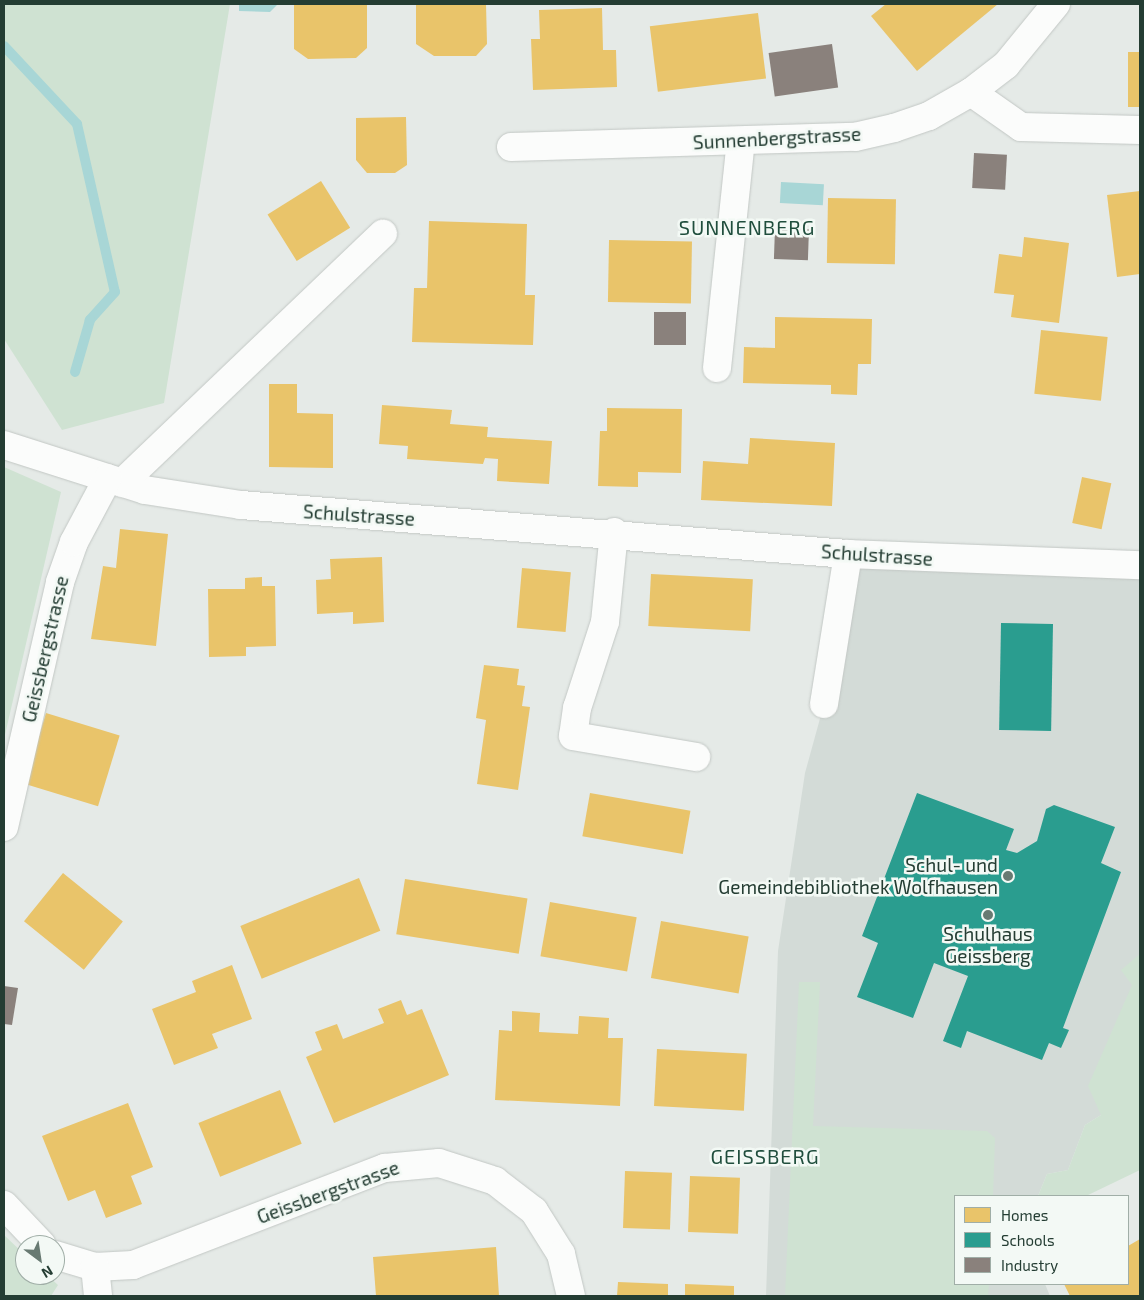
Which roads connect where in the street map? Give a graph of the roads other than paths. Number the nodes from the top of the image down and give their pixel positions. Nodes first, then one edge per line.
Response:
1 (1056, 4) edge
2 (971, 92) junction
3 (1140, 130) edge
4 (741, 141) junction
5 (510, 147) dead end
6 (383, 234) dead end
7 (717, 368) dead end
8 (4, 445) edge
9 (115, 481) junction
10 (614, 532) junction
11 (848, 554) junction
12 (1140, 565) edge
13 (824, 704) dead end
14 (696, 757) dead end
15 (4, 827) edge
16 (4, 1205) edge
17 (32, 1235) edge
18 (65, 1258) edge
19 (95, 1267) junction
20 (98, 1296) edge
21 (570, 1296) edge

1 - 2 street, Sunnenbergstrasse
2 - 3 street
2 - 4 street, Sunnenbergstrasse
4 - 5 street, Sunnenbergstrasse
4 - 7 street
6 - 9 street, Geissbergstrasse
8 - 9 street, Schulstrasse
9 - 10 street, Schulstrasse
9 - 15 street, Geissbergstrasse
10 - 11 street, Schulstrasse
10 - 14 street
11 - 12 street, Schulstrasse
11 - 13 street
16 - 17 street
18 - 19 street, Geissbergstrasse
19 - 20 street
19 - 21 street, Geissbergstrasse

